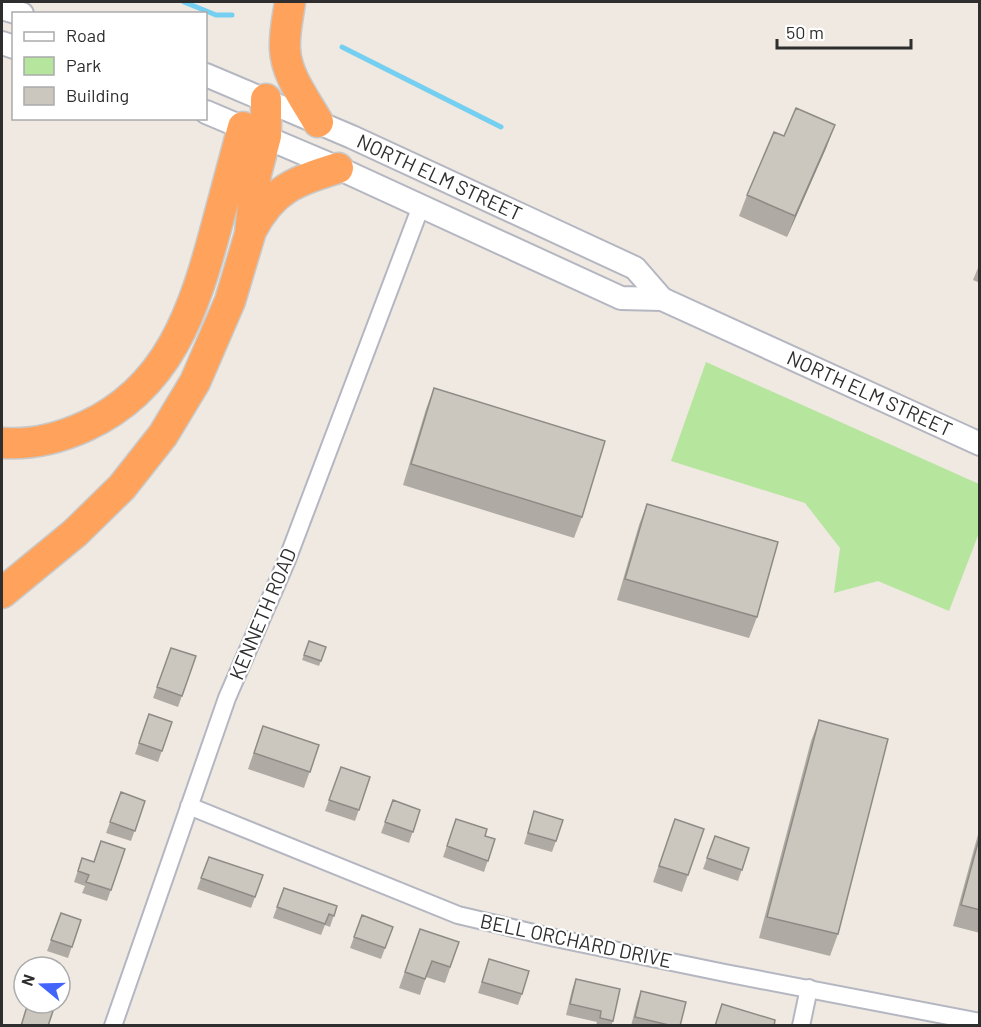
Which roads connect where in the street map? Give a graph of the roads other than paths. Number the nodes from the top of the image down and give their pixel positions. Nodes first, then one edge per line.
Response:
1 (290, 2) edge
2 (207, 75) edge
3 (266, 99) junction
4 (207, 112) edge
5 (318, 122) junction
6 (255, 132) junction
7 (338, 168) junction
8 (421, 206) junction
9 (250, 234) junction
10 (662, 299) junction
11 (2, 443) edge
12 (980, 444) edge
13 (2, 593) edge
14 (189, 806) junction
15 (809, 988) junction
16 (980, 1022) edge
17 (113, 1026) edge
18 (801, 1026) edge

1 - 5 highway
2 - 3 main road, NORTH ELM STREET
3 - 5 main road, NORTH ELM STREET
3 - 6 highway
4 - 6 main road, NORTH ELM STREET
5 - 10 main road, NORTH ELM STREET
6 - 7 main road, NORTH ELM STREET
6 - 9 highway
6 - 11 highway
7 - 8 main road, NORTH ELM STREET
7 - 9 highway
8 - 10 main road, NORTH ELM STREET
8 - 14 street, KENNETH ROAD
9 - 13 highway
10 - 12 main road, NORTH ELM STREET
14 - 15 street, BELL ORCHARD DRIVE
14 - 17 street, KENNETH ROAD
15 - 16 street, BELL ORCHARD DRIVE
15 - 18 street

